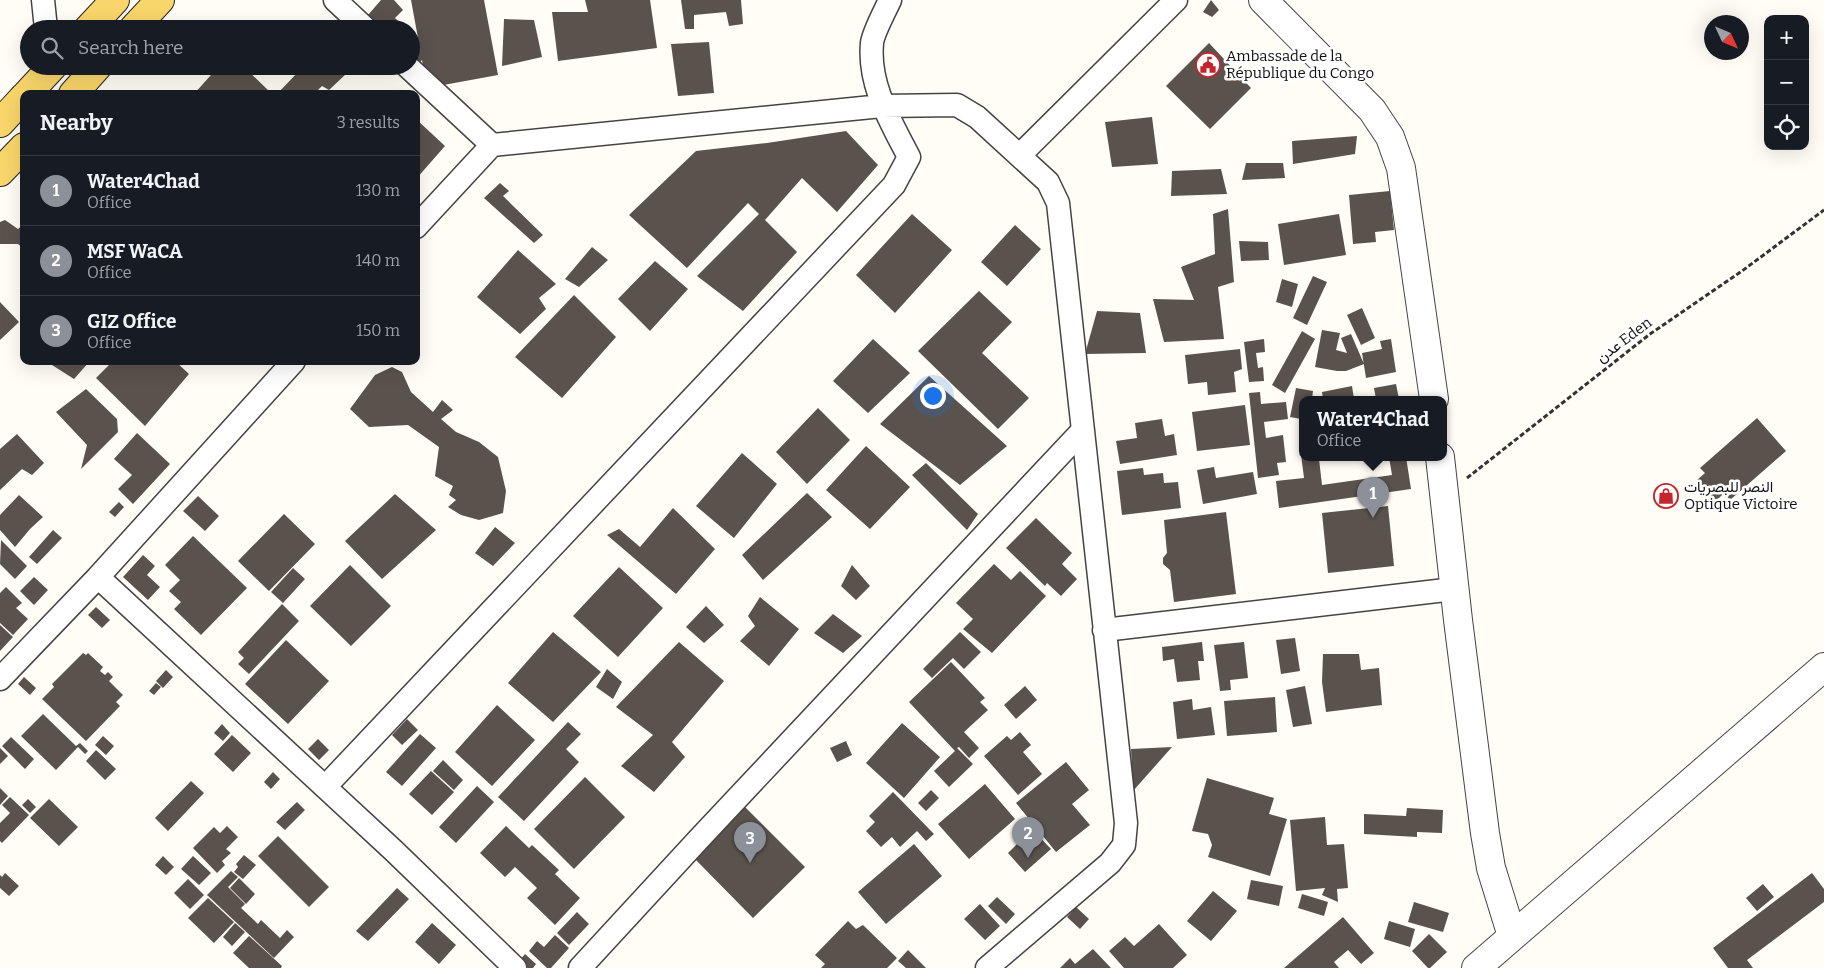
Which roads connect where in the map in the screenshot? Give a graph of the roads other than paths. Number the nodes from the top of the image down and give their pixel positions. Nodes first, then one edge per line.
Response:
1 (43, 0) edge
2 (115, 0) edge
3 (160, 0) edge
4 (335, 0) edge
5 (890, 0) edge
6 (1176, 0) edge
7 (1263, 0) edge
8 (45, 20) edge
9 (96, 20) edge
10 (141, 20) edge
11 (356, 20) edge
12 (44, 75) edge
13 (58, 75) edge
14 (90, 75) edge
15 (417, 75) edge
16 (31, 90) edge
17 (70, 90) edge
18 (76, 90) edge
19 (20, 101) edge
20 (882, 106) junction
21 (0, 122) edge
22 (492, 145) junction
23 (20, 150) edge
24 (1020, 156) junction
25 (0, 172) edge
26 (420, 223) edge
27 (290, 365) edge
28 (1434, 396) edge
29 (1083, 430) junction
30 (1440, 461) edge
31 (98, 576) junction
32 (1454, 589) junction
33 (1104, 630) junction
34 (1824, 667) edge
35 (1, 677) edge
36 (325, 787) junction
37 (1512, 936) junction
38 (515, 968) edge
39 (580, 968) edge
40 (987, 968) edge
41 (1476, 968) edge

1 - 8 street
2 - 9 main road
3 - 10 main road
4 - 11 street
5 - 20 street
6 - 24 street
7 - 28 street
12 - 16 main road
13 - 17 street
14 - 18 main road
15 - 22 street
19 - 21 main road
20 - 22 street
20 - 24 street
20 - 36 street
22 - 26 street
23 - 25 main road
24 - 29 street
27 - 31 street
29 - 33 street
29 - 39 street
30 - 32 street
31 - 35 street
31 - 36 street
32 - 33 street
32 - 37 street
33 - 40 street
34 - 37 street
36 - 38 street
37 - 41 street

